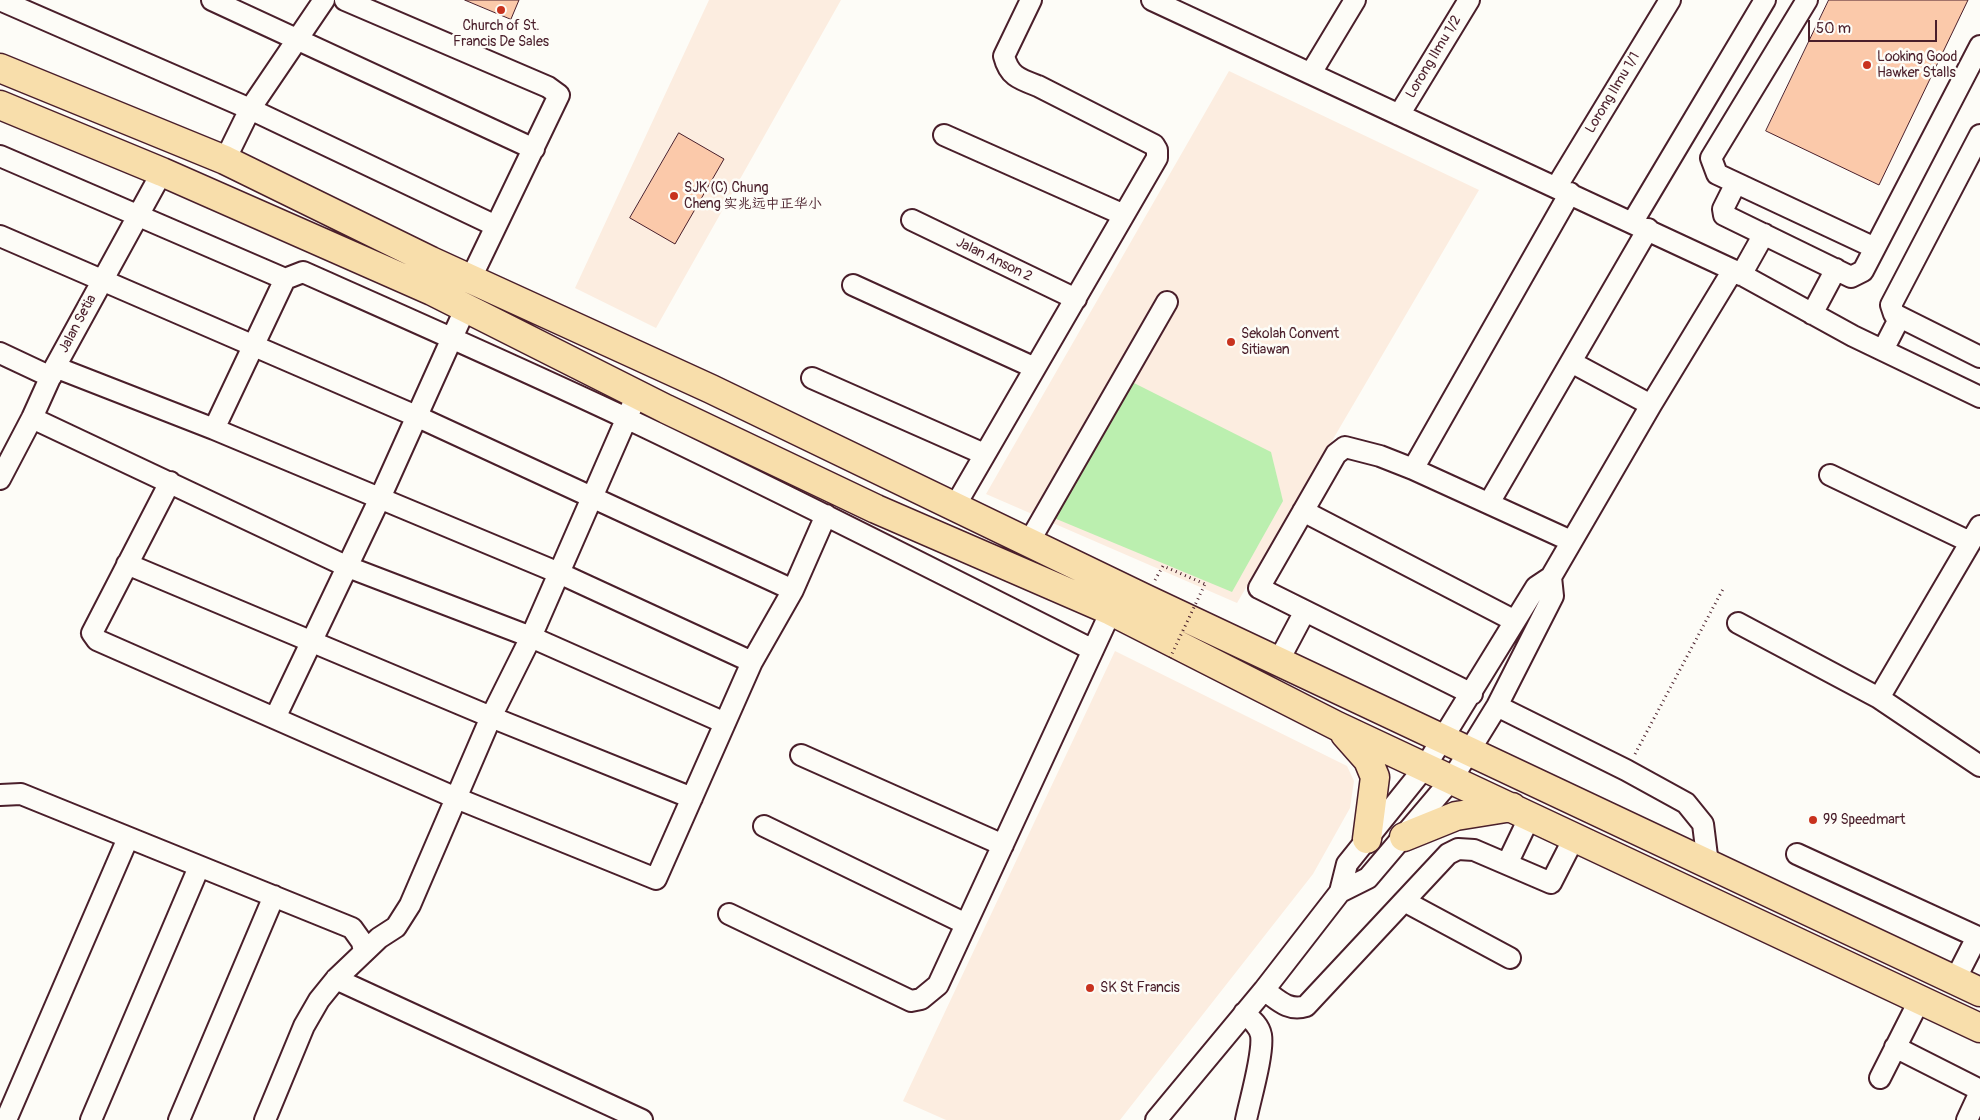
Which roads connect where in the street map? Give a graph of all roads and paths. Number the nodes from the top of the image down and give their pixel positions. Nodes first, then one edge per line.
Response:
1 (212, 0) edge
2 (324, 0) edge
3 (345, 0) edge
4 (1031, 0) edge
5 (1355, 0) edge
6 (1469, 0) edge
7 (1670, 0) edge
8 (1766, 0) edge
9 (1806, 0) edge
10 (1158, 1) edge
11 (11, 2) edge
12 (298, 38) junction
13 (1980, 46) edge
14 (3, 69) edge
15 (1311, 74) junction
16 (0, 105) edge
17 (250, 109) junction
18 (1399, 115) junction
19 (944, 135) dead end
20 (1980, 135) edge
21 (534, 149) junction
22 (0, 156) edge
23 (225, 160) junction
24 (162, 172) junction
25 (1736, 183) junction
26 (1563, 189) junction
27 (1124, 215) junction
28 (137, 216) junction
29 (912, 220) dead end
30 (496, 226) junction
31 (1640, 226) junction
32 (1764, 234) junction
33 (0, 236) edge
34 (1875, 248) junction
35 (1836, 269) junction
36 (1737, 272) junction
37 (471, 278) junction
38 (285, 279) junction
39 (101, 280) junction
40 (853, 285) dead end
41 (432, 292) junction
42 (1076, 299) junction
43 (1167, 302) dead end
44 (466, 307) junction
45 (1812, 314) junction
46 (1900, 317) junction
47 (452, 339) junction
48 (255, 346) junction
49 (1883, 350) junction
50 (0, 353) edge
51 (1980, 356) edge
52 (1571, 362) junction
53 (1035, 368) junction
54 (53, 372) junction
55 (812, 378) dead end
56 (711, 389) junction
57 (636, 394) junction
58 (1980, 397) edge
59 (1651, 405) junction
60 (416, 416) junction
61 (32, 418) junction
62 (627, 419) junction
63 (214, 429) junction
64 (984, 454) junction
65 (1413, 469) junction
66 (1830, 475) dead end
67 (0, 479) edge
68 (170, 482) junction
69 (380, 498) junction
70 (592, 498) junction
71 (1489, 503) junction
72 (955, 506) junction
73 (876, 509) junction
74 (1304, 511) junction
75 (826, 515) junction
76 (1975, 534) edge
77 (1572, 541) junction
78 (1029, 542) junction
79 (128, 564) junction
80 (348, 567) junction
81 (559, 573) junction
82 (1551, 577) junction
83 (1723, 589) dead end
84 (793, 590) junction
85 (1080, 598) junction
86 (1146, 599) junction
87 (1111, 611) junction
88 (1305, 611) junction
89 (1516, 621) junction
90 (1738, 623) dead end
91 (531, 637) junction
92 (310, 642) junction
93 (1094, 650) junction
94 (1170, 658) dead end
95 (1279, 660) junction
96 (752, 662) junction
97 (1472, 694) junction
98 (1878, 698) junction
99 (1497, 706) junction
100 (491, 717) junction
101 (275, 718) junction
102 (725, 723) junction
103 (1338, 726) junction
104 (1444, 739) junction
105 (1470, 751) junction
106 (801, 755) dead end
107 (1980, 766) edge
108 (1425, 767) junction
109 (1626, 770) junction
110 (1452, 780) junction
111 (0, 796) edge
112 (456, 798) junction
113 (692, 798) junction
114 (1521, 812) junction
115 (764, 826) dead end
116 (1575, 836) junction
117 (1404, 837) junction
118 (128, 838) junction
119 (1367, 838) junction
120 (1002, 845) junction
121 (1797, 854) dead end
122 (1506, 864) junction
123 (1708, 864) junction
124 (199, 867) junction
125 (1340, 892) junction
126 (274, 896) junction
127 (1404, 901) junction
128 (729, 914) dead end
129 (966, 924) junction
130 (1979, 938) edge
131 (364, 952) junction
132 (1510, 958) dead end
133 (336, 979) junction
134 (1955, 980) junction
135 (1264, 990) junction
136 (1980, 992) edge
137 (1920, 999) junction
138 (1244, 1013) junction
139 (1980, 1028) edge
140 (1895, 1047) junction
141 (1880, 1078) dead end
142 (1980, 1091) edge
143 (6, 1120) edge
144 (91, 1120) edge
145 (179, 1120) edge
146 (265, 1120) edge
147 (642, 1120) edge
148 (1156, 1120) edge
149 (1246, 1120) edge
150 (1966, 1120) edge

1 - 12 street
2 - 12 street
3 - 21 street
4 - 27 street
5 - 15 street
6 - 18 street, Lorong Ilmu 1/2
7 - 26 street, Lorong Ilmu 1/1
8 - 31 street
9 - 25 street
10 - 15 street
11 - 17 street
12 - 17 street
12 - 21 street
13 - 34 street
14 - 23 highway
14 - 24 highway
15 - 18 street
16 - 24 highway
17 - 23 street
17 - 30 street
18 - 26 street
19 - 27 street
20 - 46 street
21 - 30 street
22 - 28 street
23 - 37 highway
23 - 41 highway
24 - 28 street, Jalan Setia
24 - 41 highway
25 - 32 street
25 - 34 street
26 - 31 street
26 - 65 street, Lorong Ilmu 1/1
27 - 42 street
28 - 38 street
28 - 39 street, Jalan Setia
29 - 42 street, Jalan Anson 2
30 - 37 street
31 - 36 street
31 - 52 street
32 - 35 street
32 - 36 street
33 - 39 street
34 - 35 street
35 - 45 street
36 - 45 street
36 - 59 street
37 - 56 highway
37 - 57 highway
38 - 47 street
38 - 48 street
39 - 48 street
39 - 54 street, Jalan Setia
40 - 53 street
41 - 44 highway
42 - 53 street
43 - 78 street
44 - 47 street
44 - 57 highway
45 - 49 street
46 - 49 street
46 - 51 street
47 - 60 street
47 - 62 street
48 - 60 street
48 - 63 street
49 - 58 street
50 - 54 street
52 - 59 street
52 - 71 street
53 - 64 street
54 - 61 street, Jalan Setia
54 - 63 street
55 - 64 street
56 - 72 highway
56 - 73 highway
57 - 62 street
57 - 73 highway
59 - 77 street
60 - 69 street
60 - 70 street
61 - 67 street, Jalan Setia
61 - 68 street
62 - 70 street
62 - 75 street
63 - 69 street
64 - 72 street
65 - 71 street
65 - 74 street
66 - 76 street
68 - 79 street
68 - 80 street
69 - 80 street
69 - 81 street
70 - 81 street
70 - 84 street
71 - 77 street
72 - 78 highway
72 - 85 highway
73 - 85 highway
74 - 88 street
74 - 89 street
75 - 84 street
75 - 93 street
76 - 98 street
77 - 82 street
78 - 86 highway
79 - 92 street
79 - 101 street
80 - 91 street
80 - 92 street
81 - 91 street
81 - 96 street
82 - 89 street
82 - 99 street
83 - 109 path
84 - 96 street
85 - 87 highway
86 - 94 path, bridge
86 - 95 highway
87 - 93 street
87 - 103 highway
88 - 95 street
88 - 97 street
89 - 97 street
90 - 98 street
91 - 100 street
91 - 102 street
92 - 100 street
92 - 101 street
93 - 120 street
95 - 104 highway
96 - 102 street
97 - 104 street
98 - 107 street
99 - 105 street
99 - 109 street
100 - 112 street
100 - 113 street
101 - 112 street
102 - 113 street
103 - 108 highway
103 - 119 highway
104 - 105 highway
104 - 108 street
105 - 110 street
105 - 123 highway
106 - 120 street
108 - 110 highway
108 - 119 street
109 - 123 street
110 - 114 highway
110 - 117 street
111 - 118 street
112 - 113 street
112 - 131 street
114 - 116 highway
114 - 117 highway
114 - 122 street
115 - 129 street
116 - 122 street
116 - 137 highway
117 - 125 street
118 - 124 street
118 - 143 street
119 - 125 street
120 - 129 street
121 - 130 street
122 - 127 street
123 - 134 highway
124 - 126 street
124 - 144 street
125 - 135 street
126 - 131 street
126 - 145 street
127 - 132 street
127 - 135 street
128 - 129 street
130 - 134 street
131 - 133 street
133 - 146 street
133 - 147 street
134 - 136 highway
135 - 138 street
137 - 139 highway
137 - 140 street
138 - 148 street
138 - 149 street
140 - 141 street
140 - 142 street
142 - 150 street

